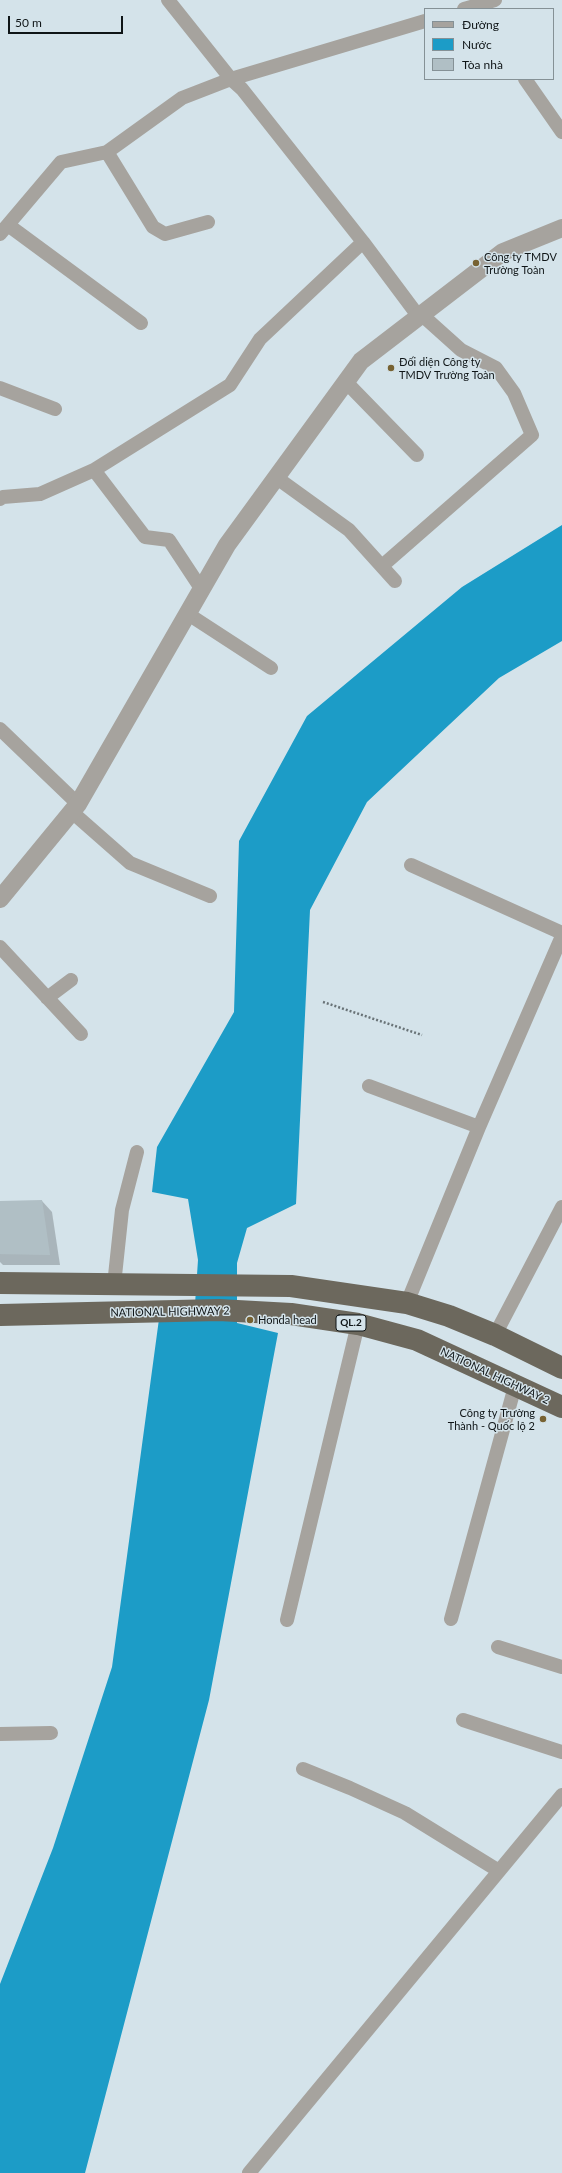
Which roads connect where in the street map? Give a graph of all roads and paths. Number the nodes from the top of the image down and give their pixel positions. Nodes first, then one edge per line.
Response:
1 (168, 0) edge
2 (495, 0) edge
3 (472, 6) edge
4 (424, 21) edge
5 (231, 79) junction
6 (526, 80) edge
7 (562, 132) edge
8 (108, 152) junction
9 (208, 222) dead end
10 (562, 228) edge
11 (4, 230) edge
12 (363, 242) junction
13 (420, 316) junction
14 (142, 323) dead end
15 (346, 382) junction
16 (0, 388) edge
17 (55, 409) dead end
18 (416, 455) dead end
19 (94, 470) junction
20 (277, 478) junction
21 (0, 499) edge
22 (382, 566) junction
23 (395, 581) dead end
24 (202, 590) junction
25 (188, 614) junction
26 (271, 668) dead end
27 (0, 729) edge
28 (75, 808) junction
29 (411, 865) dead end
30 (210, 896) dead end
31 (0, 899) edge
32 (562, 935) edge
33 (0, 947) edge
34 (71, 980) dead end
35 (47, 998) junction
36 (323, 1002) dead end
37 (81, 1034) dead end
38 (422, 1035) dead end
39 (369, 1086) dead end
40 (479, 1127) junction
41 (137, 1152) dead end
42 (562, 1207) edge
43 (0, 1283) edge
44 (120, 1285) junction
45 (407, 1303) junction
46 (0, 1315) edge
47 (358, 1324) junction
48 (495, 1335) junction
49 (562, 1368) edge
50 (516, 1386) junction
51 (562, 1407) edge
52 (451, 1619) dead end
53 (287, 1620) dead end
54 (498, 1647) dead end
55 (562, 1667) edge
56 (463, 1720) dead end
57 (51, 1733) dead end
58 (0, 1734) edge
59 (562, 1752) edge
60 (303, 1769) dead end
61 (562, 1795) edge
62 (499, 1871) junction
63 (249, 2173) edge

1 - 5 street
2 - 3 street
4 - 5 street
5 - 8 street
5 - 12 street
6 - 7 street
8 - 9 street
8 - 11 street
10 - 13 street
11 - 14 street
12 - 13 street
12 - 19 street
13 - 15 street
13 - 22 street
15 - 18 street
15 - 20 street
16 - 17 street
19 - 21 street
19 - 24 street
20 - 22 street
20 - 24 street
22 - 23 street
24 - 25 street
25 - 26 street
25 - 28 street
27 - 28 street
28 - 30 street
28 - 31 street
29 - 32 street
32 - 40 street
33 - 35 street
34 - 35 street
35 - 37 street
36 - 38 path
39 - 40 street
40 - 45 street
41 - 44 street
42 - 48 street
43 - 44 highway
44 - 45 highway
45 - 48 highway
46 - 47 highway, NATIONAL HIGHWAY 2 / QL.2
47 - 50 highway, NATIONAL HIGHWAY 2 / QL.2
47 - 53 street
48 - 49 highway
50 - 51 highway, NATIONAL HIGHWAY 2 / QL.2
50 - 52 street
54 - 55 street
56 - 59 street
57 - 58 street
60 - 62 street
61 - 62 street
62 - 63 street

